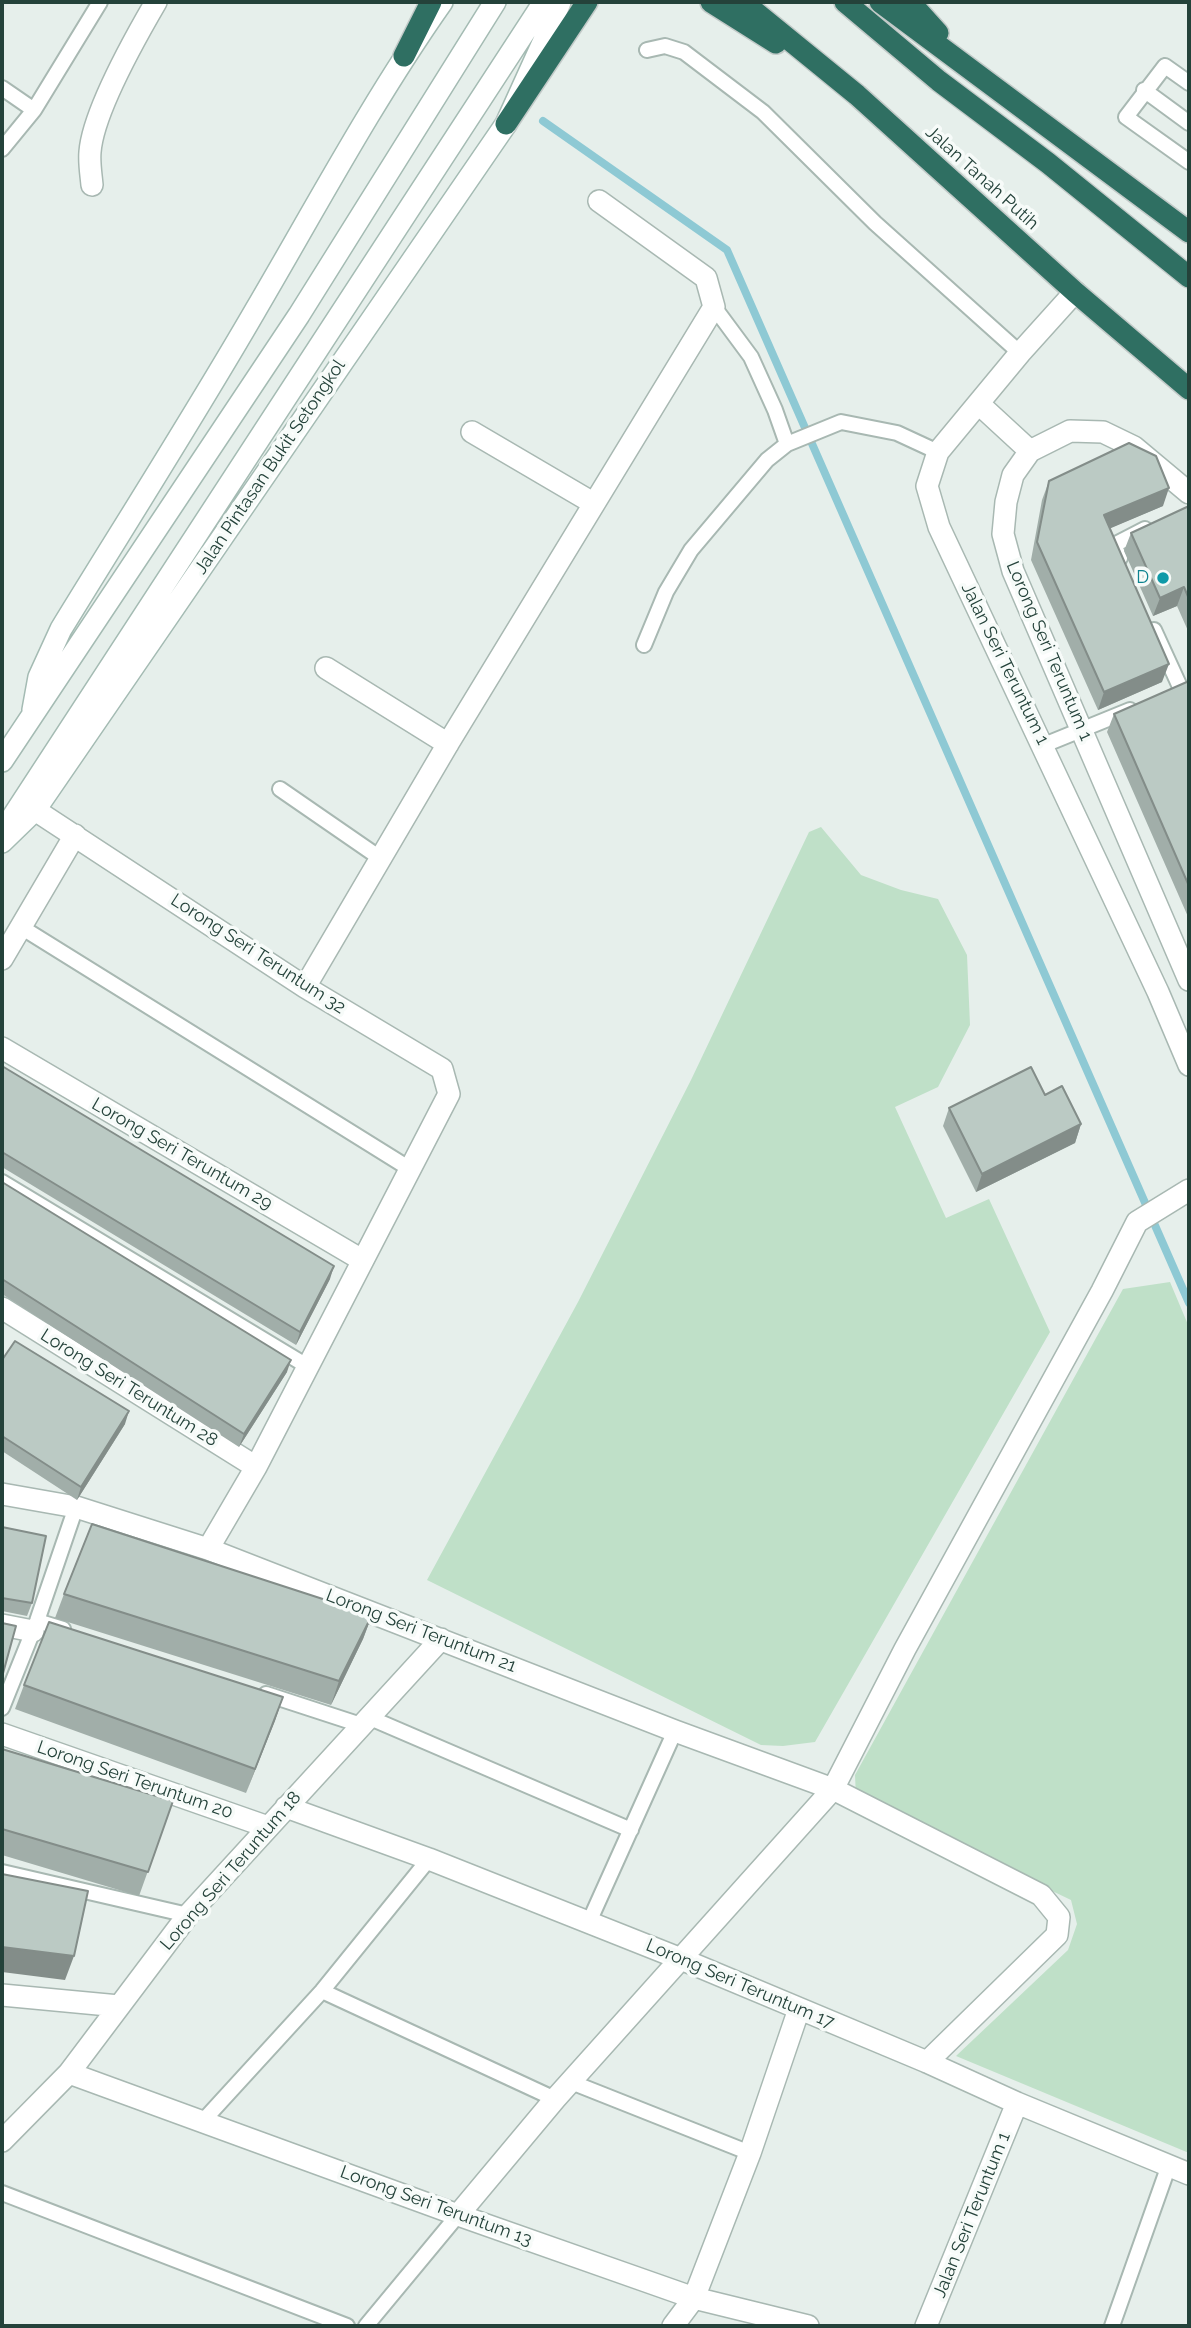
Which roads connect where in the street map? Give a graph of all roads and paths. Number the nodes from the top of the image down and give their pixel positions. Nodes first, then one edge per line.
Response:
1 (100, 2) edge
2 (156, 2) edge
3 (431, 2) edge
4 (442, 2) edge
5 (495, 2) edge
6 (544, 2) edge
7 (560, 2) edge
8 (587, 2) edge
9 (711, 2) edge
10 (743, 2) edge
11 (845, 2) edge
12 (880, 2) edge
13 (910, 2) edge
14 (647, 50) dead end
15 (404, 56) junction
16 (965, 64) junction
17 (1189, 83) edge
18 (2, 88) edge
19 (1144, 90) junction
20 (857, 95) junction
21 (34, 110) junction
22 (1189, 123) edge
23 (506, 124) junction
24 (2, 149) edge
25 (1189, 162) edge
26 (92, 185) dead end
27 (598, 201) dead end
28 (1189, 232) edge
29 (1189, 277) edge
30 (1075, 292) junction
31 (714, 307) junction
32 (1020, 353) junction
33 (1189, 389) edge
34 (979, 404) junction
35 (472, 432) dead end
36 (794, 441) junction
37 (1030, 451) junction
38 (937, 452) junction
39 (1189, 493) edge
40 (593, 503) junction
41 (1157, 523) edge
42 (1125, 569) edge
43 (1147, 617) edge
44 (643, 645) dead end
45 (326, 668) dead end
46 (1180, 690) edge
47 (1144, 704) edge
48 (31, 718) junction
49 (1081, 729) junction
50 (448, 744) junction
51 (1044, 745) junction
52 (4, 752) edge
53 (281, 789) dead end
54 (35, 810) junction
55 (2, 832) edge
56 (75, 835) junction
57 (2, 842) edge
58 (380, 858) junction
59 (21, 928) junction
60 (2, 960) edge
61 (1189, 980) edge
62 (305, 987) junction
63 (2, 1048) edge
64 (1189, 1065) edge
65 (410, 1169) junction
66 (2, 1182) edge
67 (1189, 1190) edge
68 (362, 1260) junction
69 (2, 1308) edge
70 (307, 1366) junction
71 (256, 1467) junction
72 (2, 1494) edge
73 (76, 1507) junction
74 (208, 1549) junction
75 (2, 1625) edge
76 (35, 1626) junction
77 (76, 1633) edge
78 (442, 1639) junction
79 (258, 1692) edge
80 (2, 1708) edge
81 (365, 1721) junction
82 (675, 1731) junction
83 (2, 1734) edge
84 (834, 1789) junction
85 (286, 1807) junction
86 (268, 1827) junction
87 (631, 1830) junction
88 (429, 1859) junction
89 (2, 1872) edge
90 (188, 1915) junction
91 (589, 1922) junction
92 (681, 1959) junction
93 (322, 1991) junction
94 (2, 1995) edge
95 (119, 2006) junction
96 (799, 2009) junction
97 (926, 2062) junction
98 (69, 2073) junction
99 (571, 2082) junction
100 (555, 2099) junction
101 (1017, 2104) junction
102 (203, 2120) junction
103 (2, 2141) edge
104 (750, 2153) junction
105 (1169, 2165) junction
106 (1189, 2174) edge
107 (2, 2193) edge
108 (458, 2215) junction
109 (694, 2298) junction
110 (347, 2326) edge
111 (366, 2326) edge
112 (673, 2326) edge
113 (808, 2326) edge
114 (926, 2326) edge
115 (1112, 2326) edge

1 - 21 lane
2 - 26 street
3 - 15 highway
4 - 15 street
5 - 48 street
6 - 55 street, Jalan Pintasan Bukit Setongkol
7 - 23 street, Jalan Pintasan Bukit Setongkol
8 - 23 highway
9 - 20 highway
10 - 20 highway, Jalan Tanah Putih
11 - 29 highway
12 - 16 highway
13 - 16 highway
14 - 32 lane
15 - 48 street
16 - 28 highway
17 - 19 lane
18 - 21 lane
19 - 22 lane
19 - 25 lane
20 - 30 highway, Jalan Tanah Putih
21 - 24 lane
23 - 54 street, Jalan Pintasan Bukit Setongkol
27 - 31 street
30 - 32 street, Jalan Seri Teruntum 1
30 - 33 highway, Jalan Tanah Putih
31 - 36 lane
31 - 40 street
32 - 34 street, Jalan Seri Teruntum 1
34 - 37 street
34 - 38 street, Jalan Seri Teruntum 1
35 - 40 street
36 - 38 lane
36 - 44 lane
37 - 39 street
37 - 49 street, Lorong Seri Teruntum 1
38 - 51 street, Jalan Seri Teruntum 1
40 - 50 street
41 - 42 lane
43 - 46 lane
45 - 50 street
47 - 49 lane
48 - 52 street
49 - 51 lane
49 - 61 street, Lorong Seri Teruntum 1
50 - 58 street
51 - 64 street, Jalan Seri Teruntum 1
53 - 58 lane
54 - 56 street, Lorong Seri Teruntum 32
54 - 57 street, Jalan Pintasan Bukit Setongkol
56 - 59 street
56 - 62 street, Lorong Seri Teruntum 32
58 - 62 street
59 - 60 street
59 - 65 lane
62 - 65 street, Lorong Seri Teruntum 32
63 - 68 street, Lorong Seri Teruntum 29
65 - 68 street
66 - 70 lane
67 - 84 street
68 - 70 street
69 - 71 street, Lorong Seri Teruntum 28
70 - 71 street
71 - 74 street
72 - 73 street, Lorong Seri Teruntum 21
73 - 74 street, Lorong Seri Teruntum 21
73 - 76 lane
74 - 78 street, Lorong Seri Teruntum 21
75 - 76 street
76 - 77 lane
76 - 80 lane
78 - 81 street, Lorong Seri Teruntum 18
78 - 82 street, Lorong Seri Teruntum 21
79 - 81 lane
81 - 85 street, Lorong Seri Teruntum 18
81 - 87 lane
82 - 84 street, Lorong Seri Teruntum 21
82 - 87 lane
83 - 86 street, Lorong Seri Teruntum 20
84 - 92 street
84 - 97 street, Lorong Seri Teruntum 21
85 - 86 street, Lorong Seri Teruntum 18
85 - 88 street, Lorong Seri Teruntum 17
86 - 90 street, Lorong Seri Teruntum 18
87 - 91 lane
88 - 91 street, Lorong Seri Teruntum 17
88 - 93 lane
89 - 90 lane
90 - 95 street, Lorong Seri Teruntum 18
91 - 92 street, Lorong Seri Teruntum 17
92 - 96 street, Lorong Seri Teruntum 17
92 - 99 street
93 - 100 lane
93 - 102 lane
94 - 95 street
95 - 98 street, Lorong Seri Teruntum 18
96 - 97 street, Lorong Seri Teruntum 17
96 - 104 street
97 - 101 street, Lorong Seri Teruntum 17
98 - 102 street, Lorong Seri Teruntum 13
98 - 103 street, Lorong Seri Teruntum 18
99 - 100 street
99 - 104 lane
100 - 108 street
101 - 105 street, Lorong Seri Teruntum 17
101 - 114 street, Jalan Seri Teruntum 1
102 - 108 street, Lorong Seri Teruntum 13
104 - 109 street
105 - 106 street, Lorong Seri Teruntum 17
105 - 115 lane
107 - 110 lane
108 - 109 street, Lorong Seri Teruntum 13
108 - 111 lane
109 - 112 street
109 - 113 street, Lorong Seri Teruntum 13

